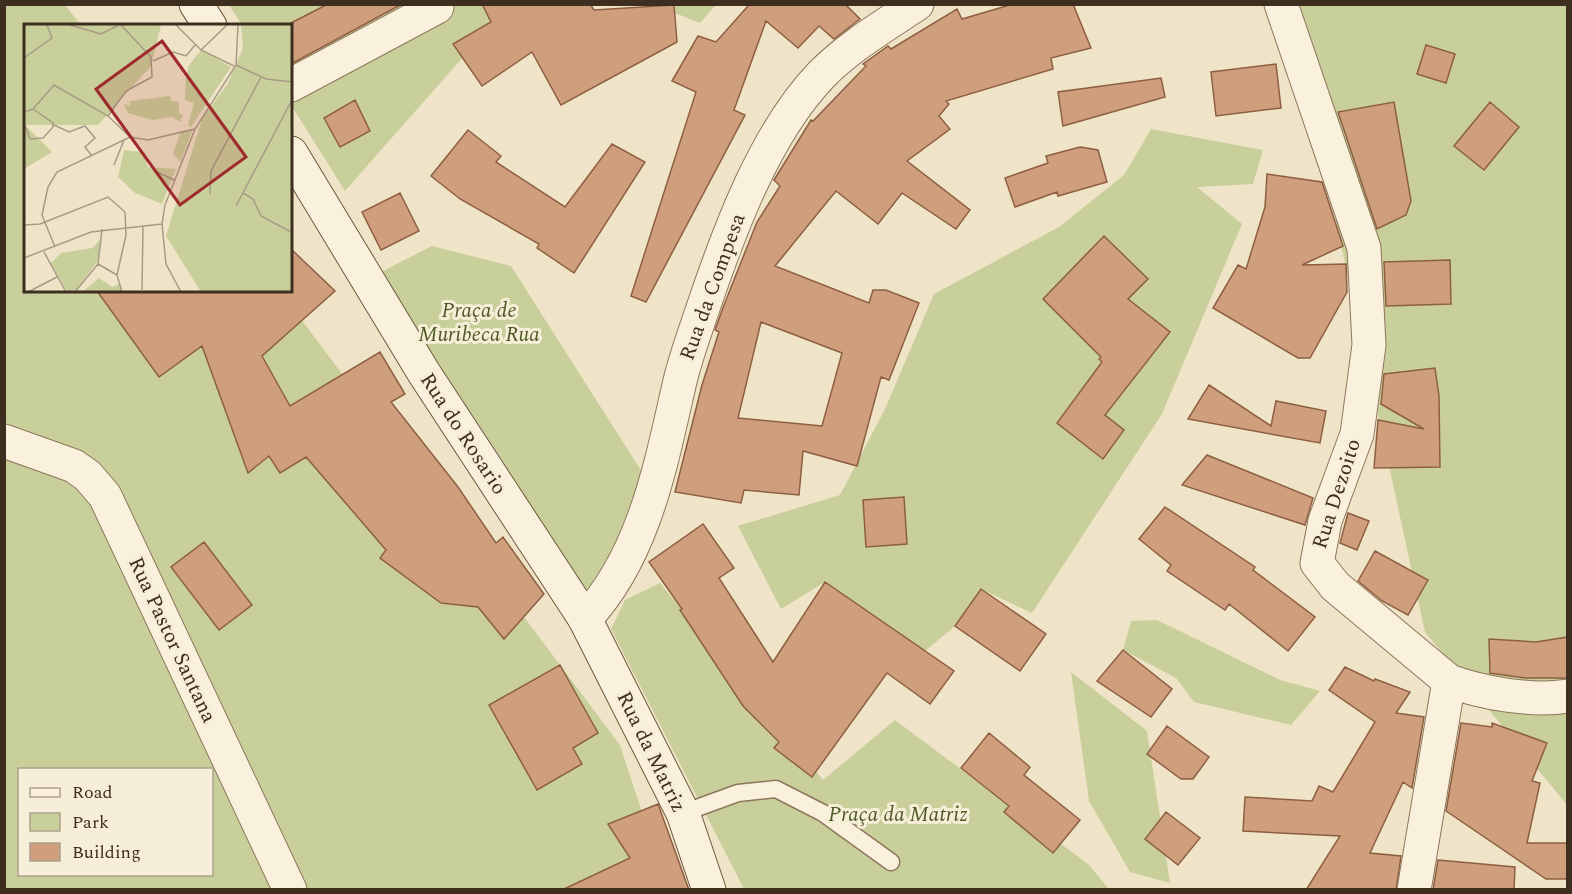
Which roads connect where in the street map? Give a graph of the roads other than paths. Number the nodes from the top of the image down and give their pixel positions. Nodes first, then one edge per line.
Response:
1 (196, 4) edge
2 (917, 4) edge
3 (1281, 4) edge
4 (437, 7) dead end
5 (209, 24) edge
6 (292, 84) edge
7 (292, 155) edge
8 (4, 441) edge
9 (585, 619) junction
10 (1449, 681) junction
11 (1568, 696) edge
12 (683, 813) junction
13 (891, 862) dead end
14 (290, 890) edge
15 (709, 890) edge
16 (1414, 890) edge

1 - 5 street
2 - 9 street, Rua da Compesa
3 - 10 street, Rua Dezoito
4 - 6 street
7 - 9 street, Rua do Rosario
8 - 14 street, Rua Pastor Santana
9 - 12 street, Rua da Matriz
10 - 11 street, Rua Dezoito
10 - 16 street
12 - 13 lane
12 - 15 street, Rua da Matriz

